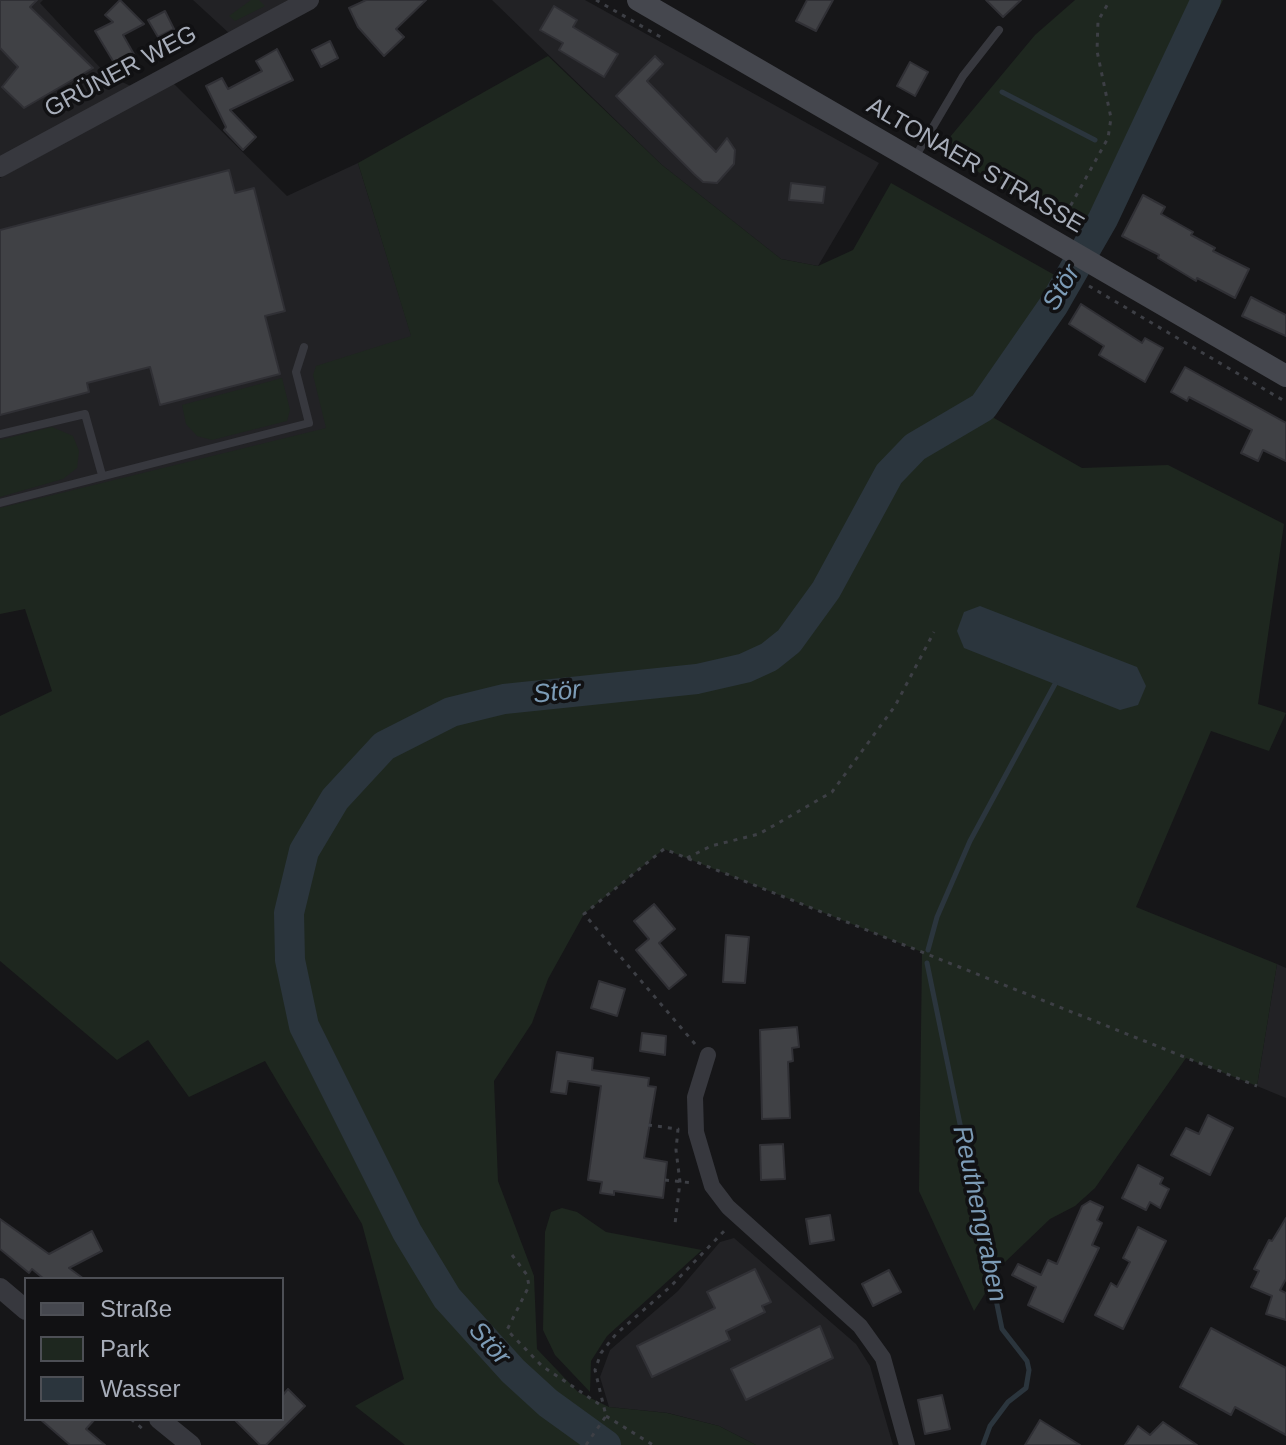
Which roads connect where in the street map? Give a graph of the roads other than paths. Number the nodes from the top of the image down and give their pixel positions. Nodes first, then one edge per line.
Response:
1 (309, 0) edge
2 (638, 0) edge
3 (999, 30) dead end
4 (913, 160) junction
5 (0, 167) edge
6 (304, 347) dead end
7 (1286, 376) edge
8 (0, 434) edge
9 (102, 475) junction
10 (0, 503) edge
11 (708, 1055) road end
12 (0, 1288) edge
13 (24, 1308) edge
14 (161, 1421) edge
15 (191, 1445) edge
16 (907, 1445) edge

1 - 5 street, GRÜNER WEG
2 - 4 main road, ALTONAER STRASSE
3 - 4 lane
4 - 7 main road, ALTONAER STRASSE
6 - 9 lane
8 - 9 lane
9 - 10 lane
11 - 16 street
12 - 13 street
14 - 15 street

